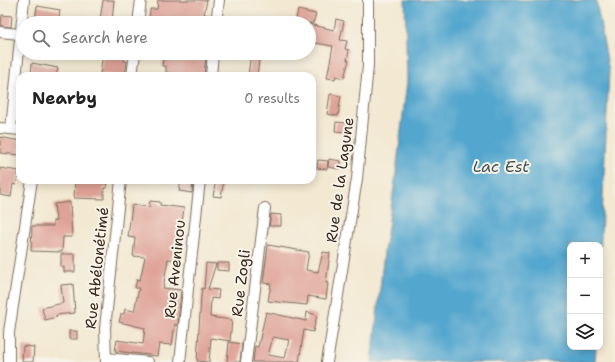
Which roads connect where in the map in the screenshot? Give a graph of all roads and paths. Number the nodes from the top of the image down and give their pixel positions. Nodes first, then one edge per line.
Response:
1 (24, 0) edge
2 (141, 0) edge
3 (219, 0) edge
4 (368, 0) edge
5 (22, 16) edge
6 (139, 16) edge
7 (217, 16) edge
8 (0, 32) edge
9 (16, 34) edge
10 (18, 60) edge
11 (134, 60) edge
12 (212, 60) edge
13 (17, 72) edge
14 (133, 72) edge
15 (211, 72) edge
16 (16, 106) edge
17 (0, 128) edge
18 (15, 130) edge
19 (31, 184) edge
20 (121, 184) edge
21 (200, 184) edge
22 (265, 208) dead end
23 (4, 330) edge
24 (106, 360) edge
25 (132, 361) edge
26 (9, 362) edge
27 (148, 362) edge
28 (180, 362) edge
29 (246, 362) edge
30 (327, 362) edge

1 - 5 street
2 - 6 street
3 - 7 street
4 - 30 street, Rue de la Lagune
8 - 9 street
10 - 13 street
11 - 14 street
12 - 15 street
16 - 18 street
17 - 18 street
19 - 23 street
20 - 24 street, Rue Abélonétimé
21 - 28 street, Rue Aveninou
22 - 29 street, Rue Zogli
23 - 26 street
24 - 25 street
25 - 27 street

